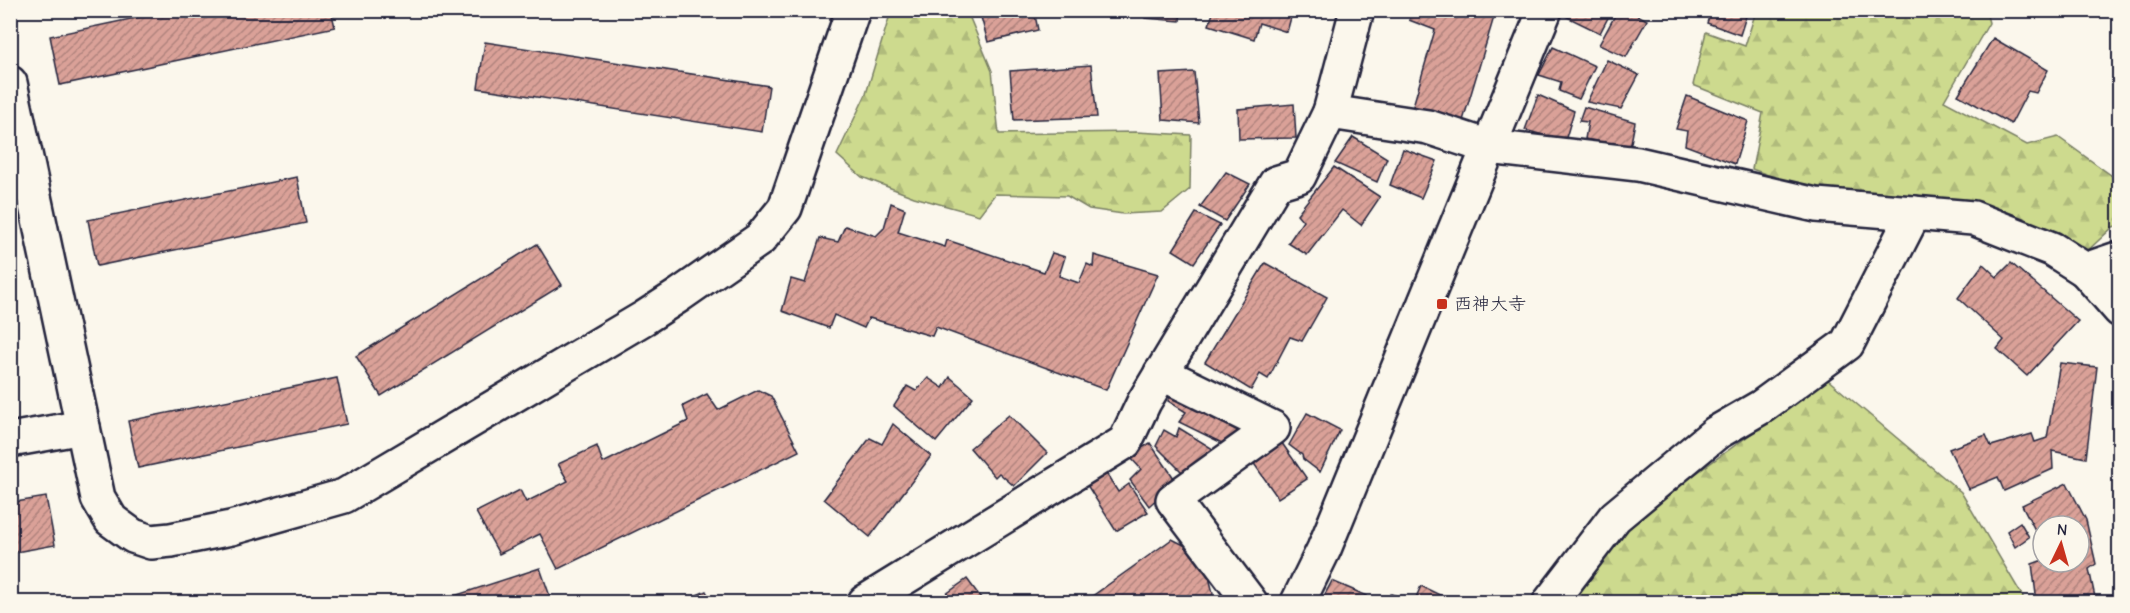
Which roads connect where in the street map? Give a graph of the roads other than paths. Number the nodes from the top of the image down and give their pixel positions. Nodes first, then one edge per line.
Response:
1 (853, 10) edge
2 (1357, 10) edge
3 (1545, 10) edge
4 (10, 83) edge
5 (1330, 112) junction
6 (1490, 147) junction
7 (1914, 213) junction
8 (2120, 258) edge
9 (2085, 270) junction
10 (2120, 310) edge
11 (1161, 373) junction
12 (83, 427) junction
13 (10, 440) edge
14 (872, 598) edge
15 (1250, 603) edge
16 (1298, 603) edge
17 (1550, 603) edge

1 - 12 street
2 - 5 street
3 - 6 street
4 - 12 street
5 - 6 street
5 - 11 street
6 - 7 street
6 - 16 street
7 - 9 street
7 - 17 street
8 - 9 street
9 - 10 street
11 - 14 street
11 - 15 street
12 - 13 street

